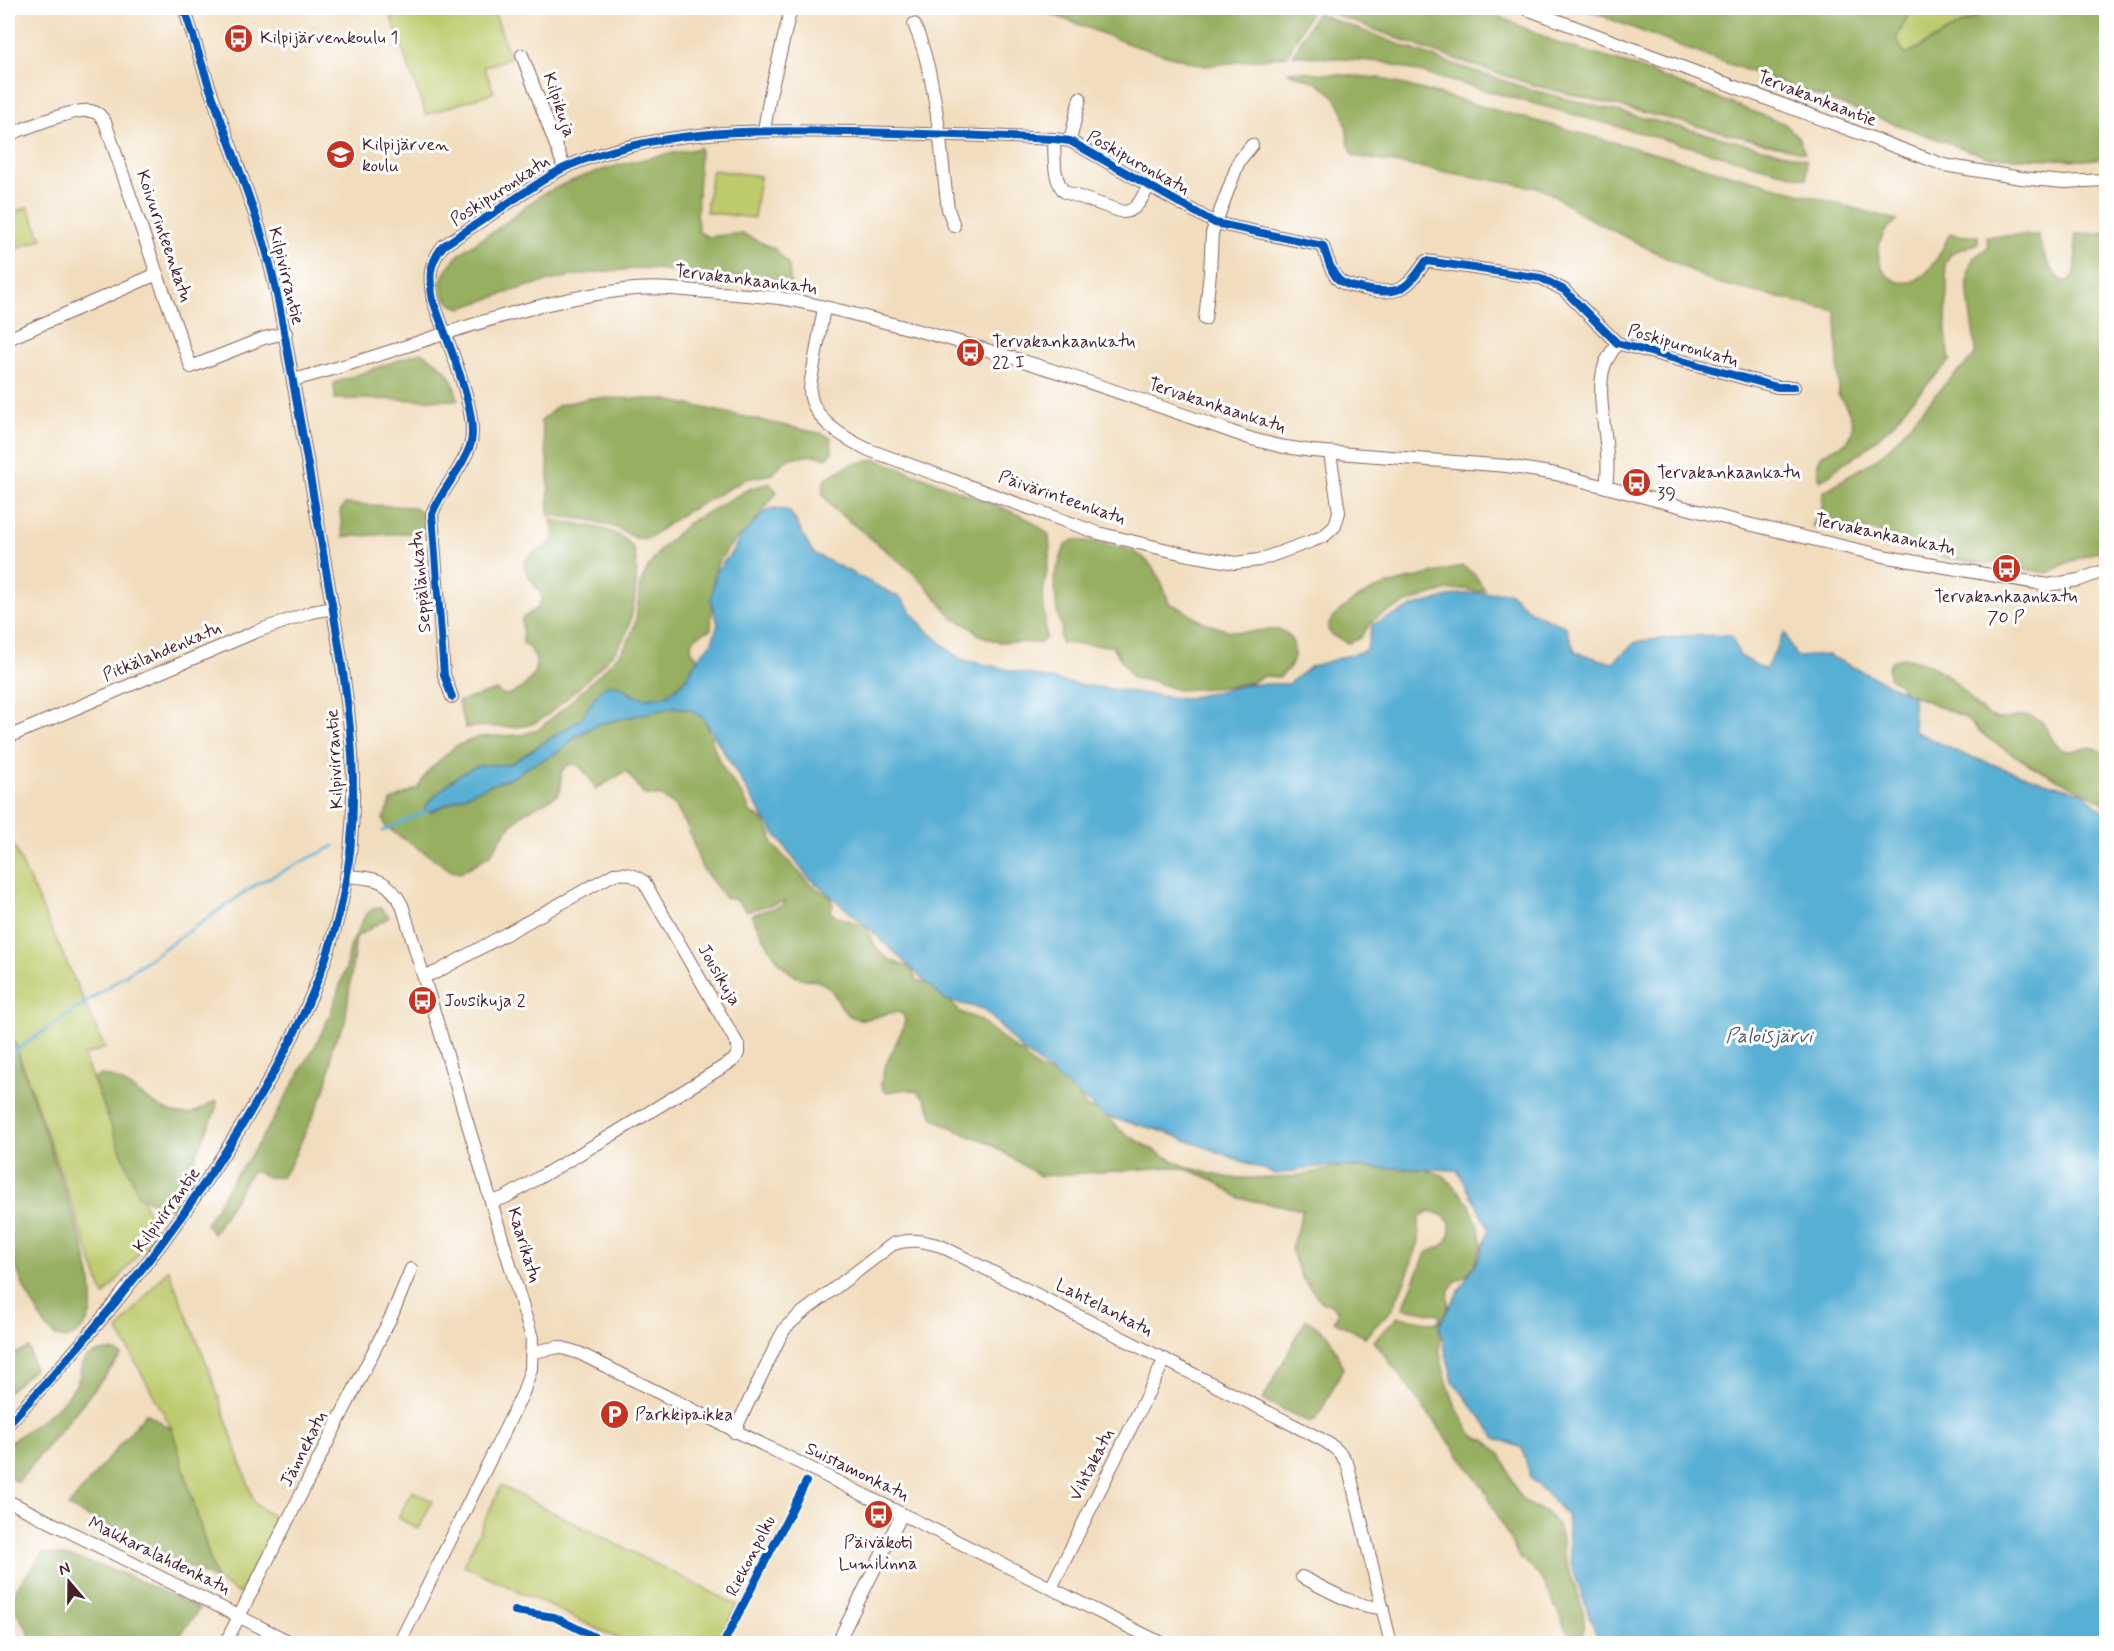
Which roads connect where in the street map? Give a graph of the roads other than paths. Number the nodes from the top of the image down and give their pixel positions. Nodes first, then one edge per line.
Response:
1 (184, 8) edge
2 (791, 8) edge
3 (1524, 8) edge
4 (914, 24) dead end
5 (522, 55) dead end
6 (1080, 98) dead end
7 (764, 130) junction
8 (938, 134) junction
9 (8, 135) edge
10 (1054, 139) junction
11 (1070, 141) junction
12 (1252, 145) dead end
13 (564, 167) junction
14 (2106, 180) edge
15 (1149, 186) junction
16 (1215, 223) junction
17 (954, 226) dead end
18 (157, 274) junction
19 (825, 308) junction
20 (1205, 319) dead end
21 (286, 333) junction
22 (444, 335) junction
23 (8, 339) edge
24 (1617, 343) junction
25 (293, 380) junction
26 (1794, 387) dead end
27 (1330, 453) junction
28 (1606, 485) junction
29 (2106, 570) edge
30 (333, 608) junction
31 (452, 697) dead end
32 (8, 737) edge
33 (346, 876) junction
34 (424, 976) junction
35 (492, 1202) junction
36 (411, 1269) dead end
37 (533, 1352) junction
38 (1165, 1359) junction
39 (8, 1424) edge
40 (734, 1432) junction
41 (8, 1501) edge
42 (902, 1514) junction
43 (1302, 1577) dead end
44 (1051, 1588) junction
45 (1383, 1608) junction
46 (238, 1615) junction
47 (225, 1644) edge
48 (294, 1644) edge
49 (399, 1644) edge
50 (837, 1644) edge
51 (1163, 1644) edge
52 (1391, 1644) edge

1 - 21 street, Kilpivirrantie
2 - 7 street
3 - 14 street, Tervakankaantie
4 - 8 street
5 - 13 street, Kilpikuja
6 - 11 street
7 - 8 street, Poskipuronkatu
7 - 13 street, Poskipuronkatu
8 - 10 street, Poskipuronkatu
8 - 17 street
9 - 18 street, Koivurinteenkatu
10 - 11 street, Poskipuronkatu
10 - 15 street
11 - 15 street, Poskipuronkatu
12 - 16 street
13 - 22 street, Poskipuronkatu
15 - 16 street, Poskipuronkatu
16 - 20 street
16 - 24 street, Poskipuronkatu
18 - 21 street, Koivurinteenkatu
18 - 23 street
19 - 22 street, Tervakankaankatu
19 - 27 street, Tervakankaankatu
19 - 27 street, Päivärinteenkatu
21 - 25 street, Kilpivirrantie
22 - 25 street, Tervakankaankatu
22 - 31 street, Seppälänkatu
24 - 26 street, Poskipuronkatu
24 - 28 street
25 - 30 street, Kilpivirrantie
27 - 28 street, Tervakankaankatu
28 - 29 street, Tervakankaankatu
30 - 32 street, Pitkälahdenkatu
30 - 33 street, Kilpivirrantie
33 - 34 street, Kaarikatu
33 - 39 street, Kilpivirrantie
34 - 35 street, Kaarikatu
34 - 35 street, Jousikuja
35 - 37 street, Kaarikatu
36 - 46 street, Jännekatu
37 - 40 street, Suistamonkatu
37 - 49 street, Kaarikatu
38 - 40 street, Lahtelankatu
38 - 44 street, Vihtakatu
38 - 45 street, Lahtelankatu
40 - 42 street, Suistamonkatu
41 - 46 street, Makkaralahdenkatu
42 - 44 street, Suistamonkatu
42 - 50 street
43 - 45 street
44 - 51 street, Suistamonkatu
45 - 52 street, Lahtelankatu
46 - 47 street, Jännekatu
46 - 48 street, Makkaralahdenkatu

